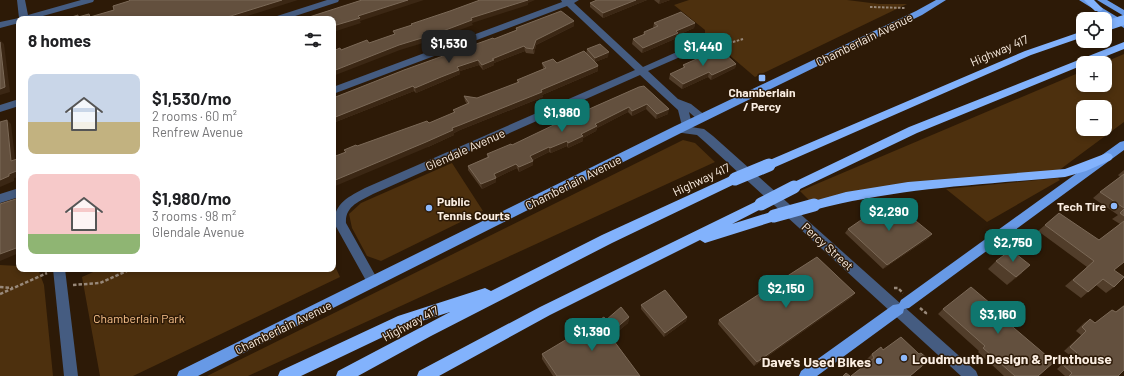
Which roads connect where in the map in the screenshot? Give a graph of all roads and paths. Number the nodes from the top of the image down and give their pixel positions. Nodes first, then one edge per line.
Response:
1 (21, 0) edge
2 (90, 0) edge
3 (335, 0) edge
4 (942, 0) edge
5 (1082, 0) edge
6 (1089, 0) edge
7 (1101, 0) edge
8 (569, 1) edge
9 (870, 7) dead end
10 (907, 8) dead end
11 (1098, 10) junction
12 (1124, 13) edge
13 (24, 16) edge
14 (34, 16) edge
15 (286, 16) edge
16 (1124, 20) edge
17 (16, 21) edge
18 (1112, 24) edge
19 (0, 25) edge
20 (1124, 25) edge
21 (1076, 36) edge
22 (743, 39) dead end
23 (709, 41) joint
24 (1124, 45) edge
25 (641, 71) junction
26 (336, 90) edge
27 (674, 101) junction
28 (16, 103) edge
29 (0, 109) edge
30 (702, 118) junction
31 (683, 127) junction
32 (1124, 145) edge
33 (1107, 158) junction
34 (16, 193) edge
35 (0, 199) edge
36 (670, 250) junction
37 (51, 272) edge
38 (56, 272) edge
39 (124, 272) edge
40 (525, 280) junction
41 (373, 282) junction
42 (0, 288) edge
43 (15, 288) junction
44 (61, 288) junction
45 (0, 294) edge
46 (902, 307) junction
47 (71, 376) edge
48 (184, 376) edge
49 (285, 376) edge
50 (344, 376) edge
51 (424, 376) edge
52 (806, 376) edge
53 (971, 376) edge

1 - 13 street
2 - 14 street
3 - 15 street
4 - 30 main road, Chamberlain Avenue
5 - 11 main road
6 - 11 highway
7 - 12 main road
8 - 25 street
8 - 26 street
9 - 10 path
11 - 20 main road
16 - 18 highway, bridge
17 - 19 street
21 - 40 highway, Highway 417, bridge
22 - 23 path
23 - 25 street, Glendale Avenue
24 - 36 highway, bridge
25 - 27 street
25 - 41 street, Glendale Avenue
27 - 30 street
27 - 31 street
28 - 29 street
30 - 31 main road, Chamberlain Avenue
31 - 41 main road, Chamberlain Avenue
31 - 46 street, Percy Street
32 - 33 main road
33 - 36 highway, bridge
33 - 46 main road
34 - 35 street
36 - 51 highway
37 - 43 path
38 - 44 street
39 - 44 path
40 - 49 highway
40 - 50 highway, Highway 417
41 - 48 main road, Chamberlain Avenue
42 - 43 path
43 - 45 path
44 - 47 street
46 - 52 main road
46 - 53 street, Percy Street

